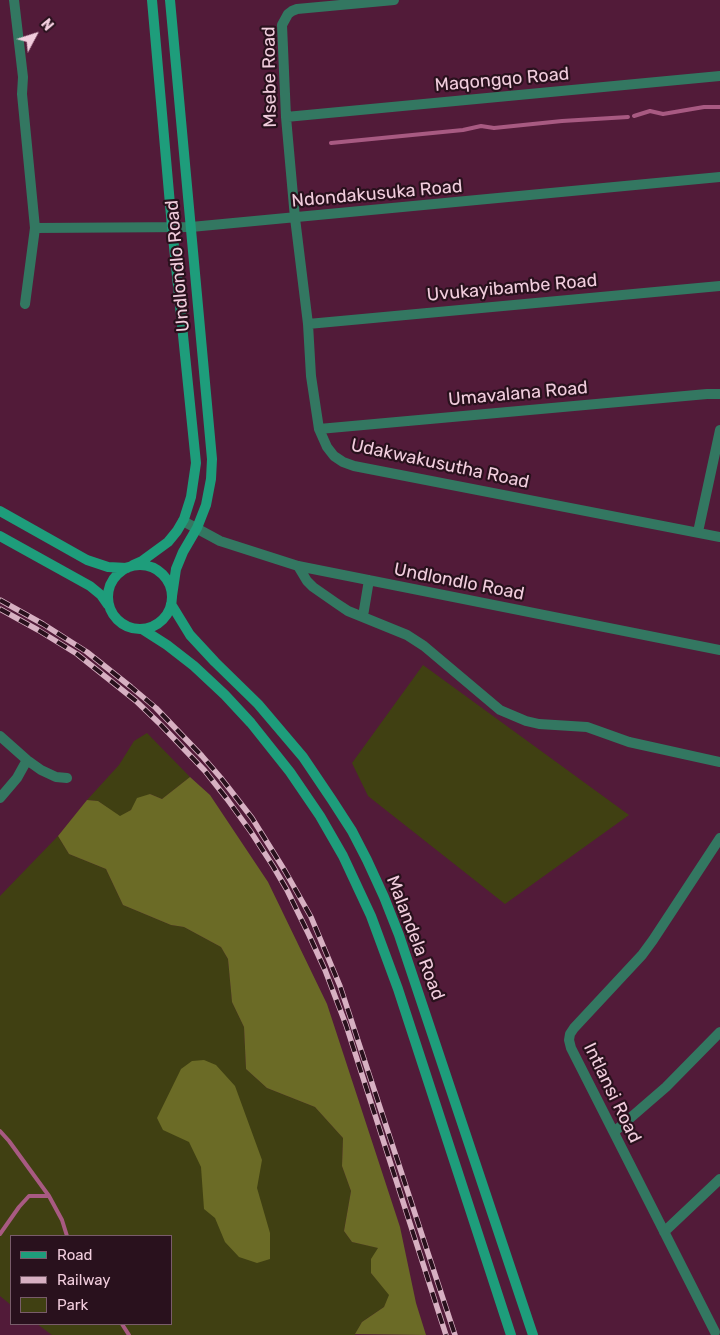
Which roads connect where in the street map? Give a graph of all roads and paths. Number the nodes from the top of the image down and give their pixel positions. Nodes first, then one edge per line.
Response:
1 (14, 0) edge
2 (152, 0) edge
3 (170, 0) edge
4 (394, 0) edge
5 (720, 76) edge
6 (286, 116) junction
7 (720, 177) edge
8 (295, 218) junction
9 (172, 227) junction
10 (191, 227) junction
11 (36, 228) junction
12 (720, 286) edge
13 (25, 304) dead end
14 (308, 324) junction
15 (720, 394) edge
16 (319, 429) junction
17 (720, 430) edge
18 (0, 511) edge
19 (183, 521) junction
20 (197, 528) junction
21 (698, 532) junction
22 (0, 536) edge
23 (720, 537) edge
24 (298, 566) junction
25 (130, 567) junction
26 (369, 580) junction
27 (172, 600) junction
28 (109, 606) junction
29 (363, 616) junction
30 (142, 629) junction
31 (720, 650) edge
32 (0, 736) edge
33 (27, 760) junction
34 (720, 762) edge
35 (67, 778) dead end
36 (0, 798) edge
37 (720, 838) edge
38 (720, 1032) edge
39 (614, 1132) junction
40 (720, 1179) edge
41 (664, 1232) junction
42 (716, 1332) edge
43 (512, 1335) edge
44 (533, 1335) edge

1 - 11 street
2 - 9 main road, Undlondlo Road
3 - 10 main road, Undlondlo Road
4 - 6 street, Msebe Road
5 - 6 street, Maqongqo Road
6 - 8 street, Msebe Road
7 - 8 street, Ndondakusuka Road
8 - 10 street, Ndondakusuka Road
8 - 14 street, Udakwakusutha Road
9 - 10 street, Ndondakusuka Road
9 - 11 street, Ndondakusuka Road
9 - 19 main road, Undlondlo Road
10 - 20 main road, Undlondlo Road
11 - 13 street
12 - 14 street, Uvukayibambe Road
14 - 16 street, Udakwakusutha Road
15 - 16 street, Umavalana Road
16 - 21 street, Udakwakusutha Road
17 - 21 street
18 - 25 main road
19 - 20 street, Undlondlo Road
19 - 25 main road, Undlondlo Road
20 - 24 street, Undlondlo Road
20 - 27 main road, Undlondlo Road
21 - 23 street, Udakwakusutha Road
22 - 28 main road
24 - 26 street, Undlondlo Road
24 - 29 street
25 - 27 main road
25 - 28 main road
26 - 29 street
26 - 31 street, Undlondlo Road
27 - 30 main road
27 - 44 main road, Malandela Road
28 - 30 main road
29 - 34 street
30 - 43 main road, Malandela Road
32 - 33 street
33 - 35 street
33 - 36 street
37 - 39 street, Intlansi Road
38 - 39 street
39 - 41 street, Intlansi Road
40 - 41 street
41 - 42 street, Intlansi Road

